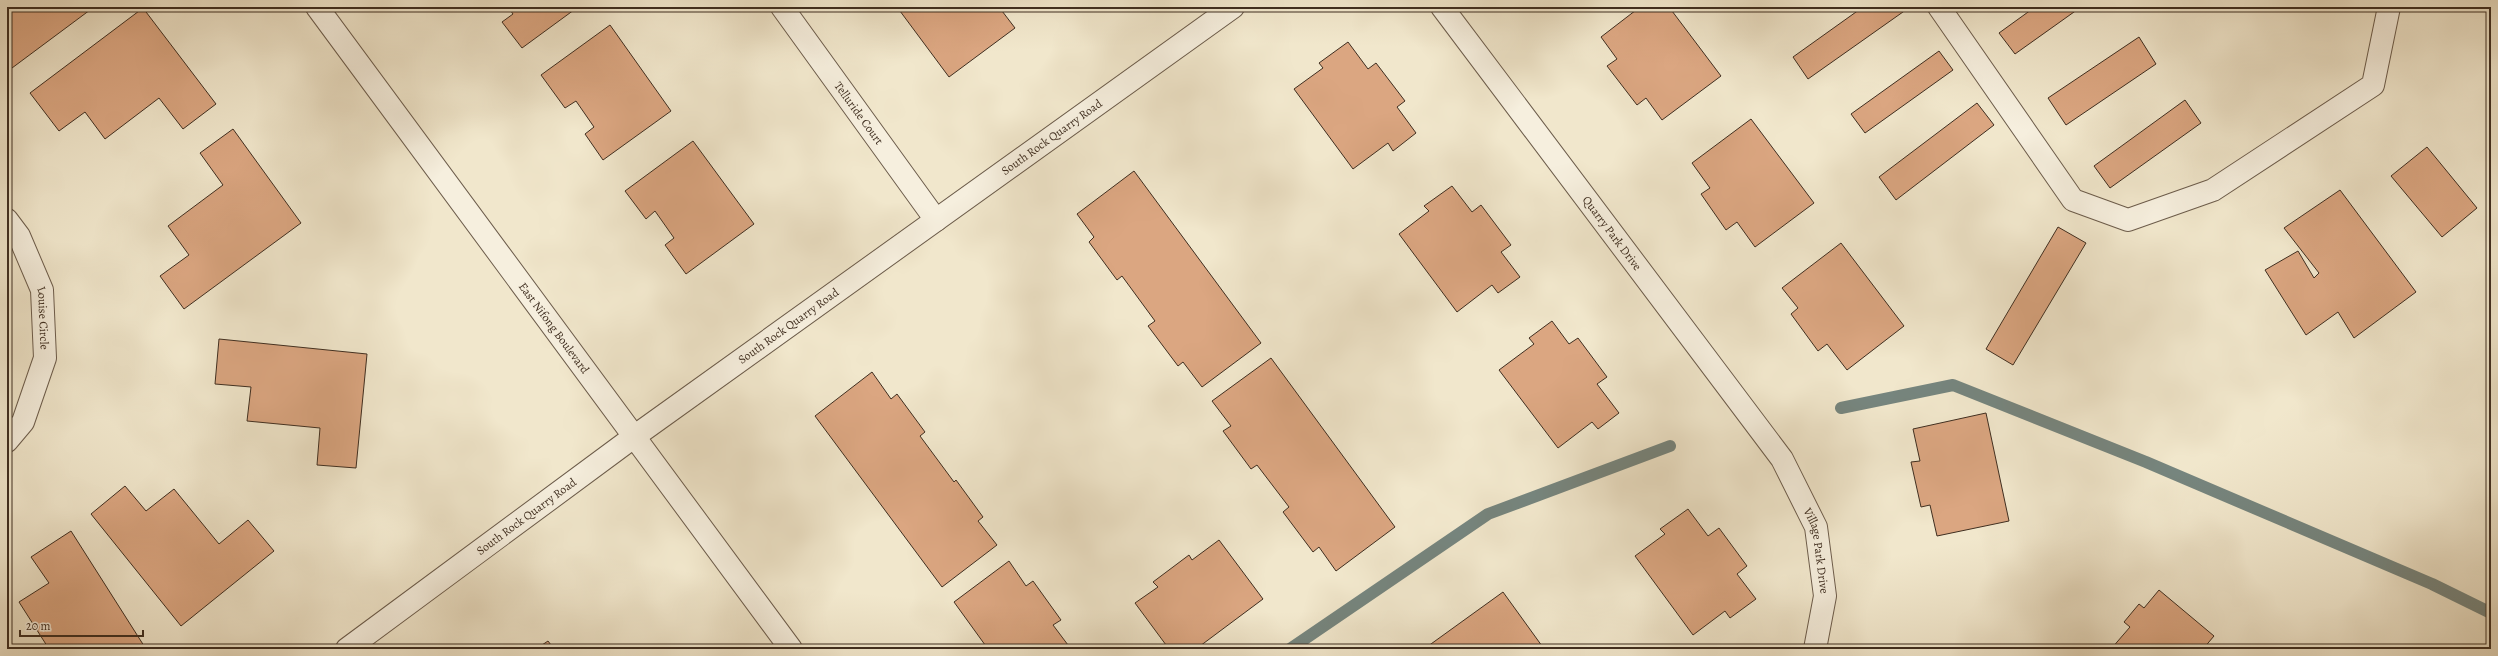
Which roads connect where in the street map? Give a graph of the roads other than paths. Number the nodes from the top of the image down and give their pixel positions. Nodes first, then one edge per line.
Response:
1 (317, 7) edge
2 (782, 7) edge
3 (1233, 7) edge
4 (1442, 7) edge
5 (1939, 7) edge
6 (2389, 7) edge
7 (7, 220) edge
8 (936, 220) junction
9 (635, 436) junction
10 (7, 441) edge
11 (1782, 459) joint
12 (347, 649) edge
13 (791, 649) edge
14 (1815, 649) edge

1 - 9 street, East Nifong Boulevard
2 - 8 street, Telluride Court
3 - 8 street, South Rock Quarry Road
4 - 11 street, Quarry Park Drive
5 - 6 street
7 - 10 street, Louise Circle
8 - 9 street, South Rock Quarry Road
9 - 12 street, South Rock Quarry Road
9 - 13 street, East Nifong Boulevard
11 - 14 street, Village Park Drive

